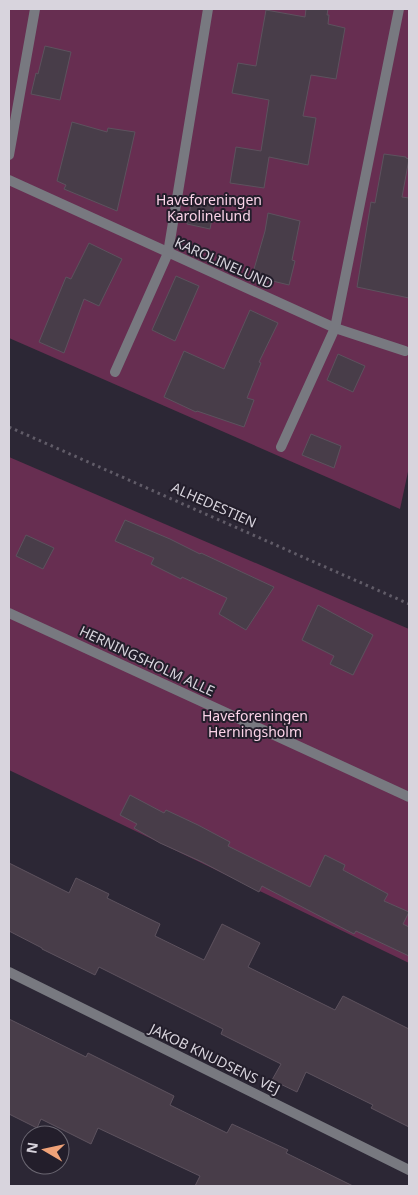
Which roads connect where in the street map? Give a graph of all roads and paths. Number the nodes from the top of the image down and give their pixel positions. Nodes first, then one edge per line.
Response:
1 (35, 9) edge
2 (208, 9) edge
3 (399, 9) edge
4 (9, 155) edge
5 (9, 180) edge
6 (168, 253) junction
7 (334, 328) junction
8 (405, 351) dead end
9 (115, 372) dead end
10 (9, 428) edge
11 (281, 447) dead end
12 (409, 604) edge
13 (9, 613) edge
14 (409, 797) edge
15 (9, 972) edge
16 (409, 1170) edge

1 - 4 street
2 - 6 street
3 - 7 street
5 - 6 street, KAROLINELUND
6 - 7 street, KAROLINELUND
6 - 9 street
7 - 8 street, KAROLINELUND
7 - 11 street
10 - 12 path, ALHEDESTIEN
13 - 14 street, HERNINGSHOLM ALLE
15 - 16 street, JAKOB KNUDSENS VEJ

